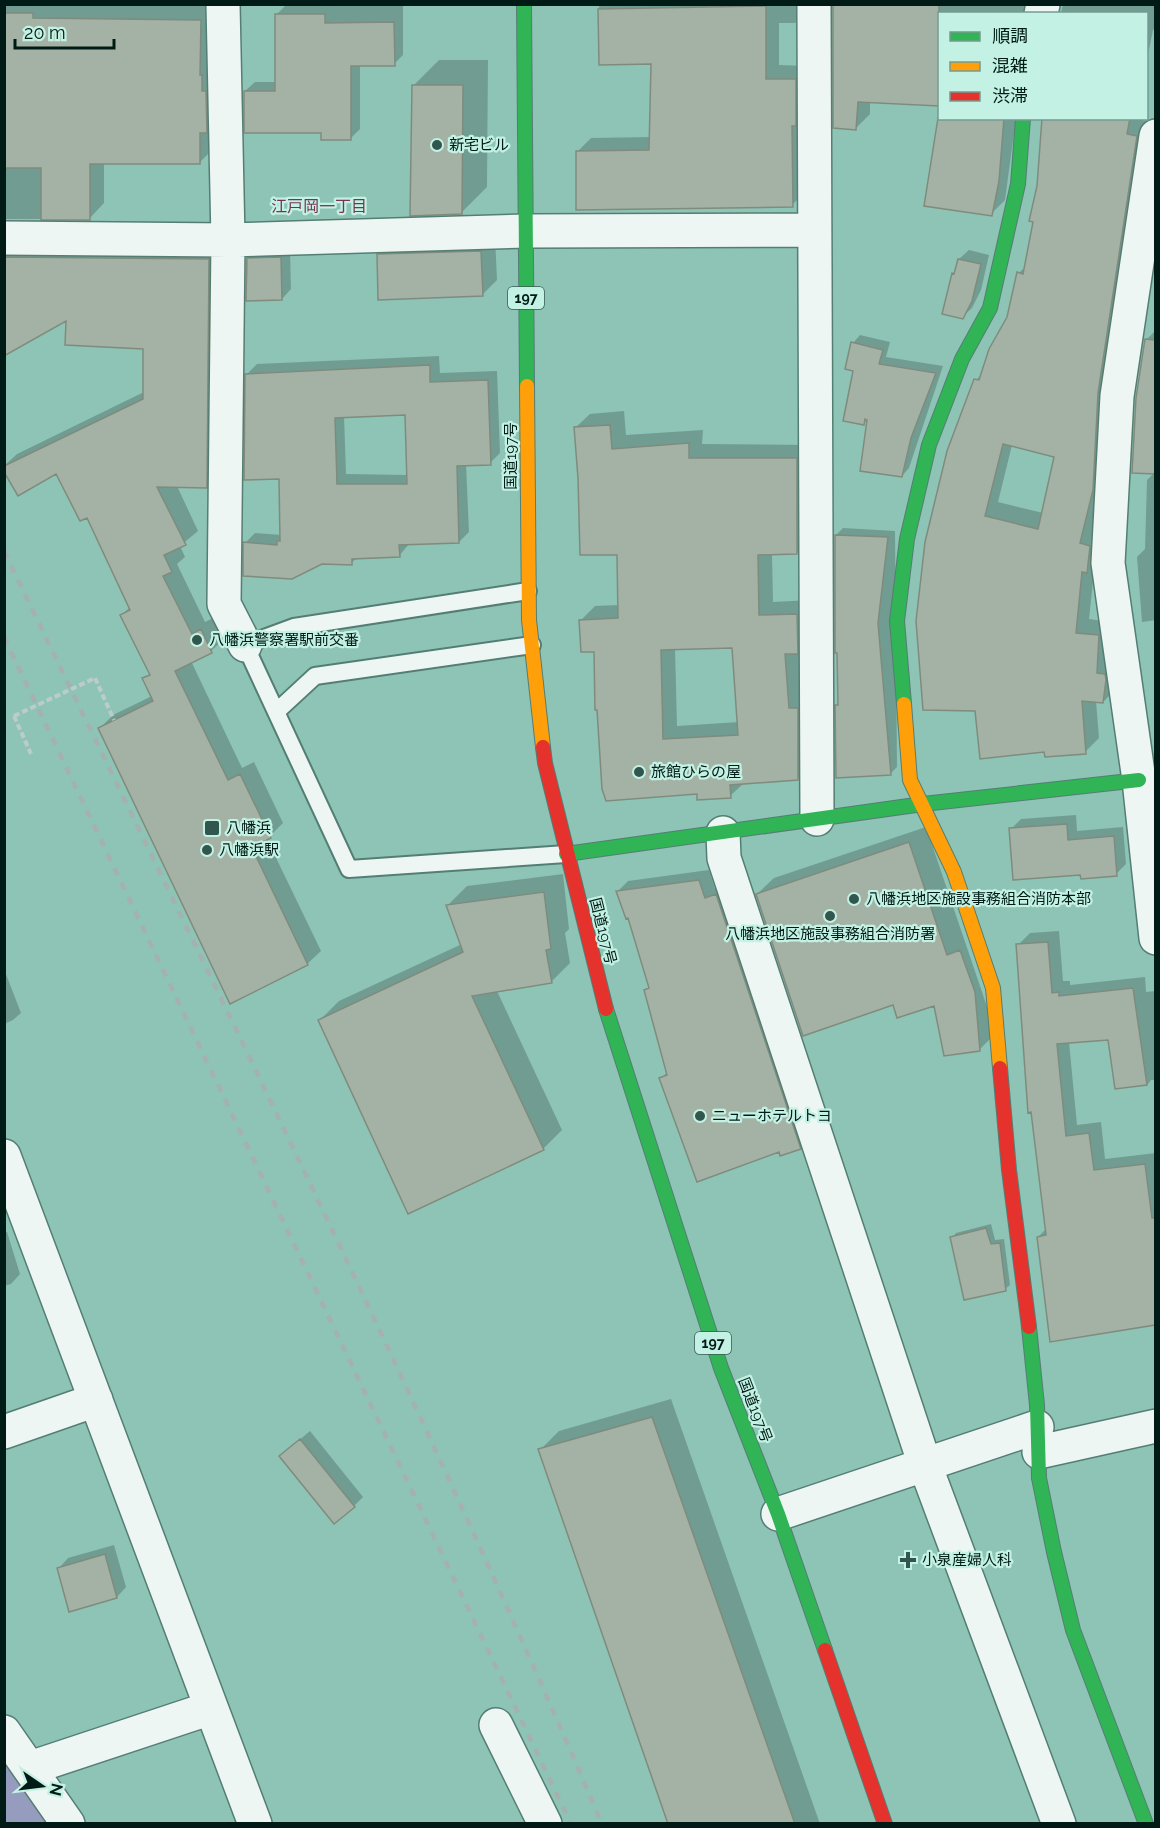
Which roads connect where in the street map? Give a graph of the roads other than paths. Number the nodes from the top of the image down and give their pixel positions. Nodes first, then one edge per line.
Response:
1 (223, 4) edge
2 (524, 4) edge
3 (813, 4) edge
4 (1023, 120) edge
5 (1155, 136) edge
6 (814, 230) junction
7 (526, 231) junction
8 (4, 238) edge
9 (228, 240) junction
10 (528, 591) junction
11 (245, 645) junction
12 (532, 645) junction
13 (276, 712) junction
14 (1139, 780) junction
15 (923, 804) junction
16 (817, 819) junction
17 (723, 833) junction
18 (566, 854) junction
19 (1155, 938) edge
20 (6, 1165) edge
21 (96, 1400) junction
22 (1155, 1426) edge
23 (4, 1432) edge
24 (1038, 1439) junction
25 (925, 1465) junction
26 (778, 1514) junction
27 (211, 1708) junction
28 (496, 1725) dead end
29 (4, 1732) edge
30 (30, 1768) junction
31 (68, 1824) edge
32 (255, 1824) edge
33 (545, 1824) edge
34 (885, 1824) edge
35 (1059, 1824) edge
36 (1146, 1824) edge

1 - 9 street
2 - 7 main road, 国道197号 / 197
3 - 6 street
4 - 15 main road
5 - 14 street
6 - 7 street
6 - 16 street
7 - 9 street
7 - 10 main road, 国道197号 / 197
8 - 9 street
9 - 11 street
10 - 11 lane
10 - 12 main road, 国道197号 / 197
11 - 13 lane
12 - 13 lane
12 - 18 main road, 国道197号 / 197
13 - 18 lane
14 - 15 main road
14 - 19 street
15 - 16 main road
15 - 24 main road
16 - 17 main road
17 - 18 main road
17 - 25 street
18 - 26 main road, 国道197号 / 197
20 - 21 street
21 - 23 street
21 - 27 street
22 - 24 street
24 - 25 street
24 - 36 main road
25 - 26 street
25 - 35 street
26 - 34 main road, 国道197号 / 197
27 - 30 street
27 - 32 street
28 - 33 street
29 - 30 street
30 - 31 street

